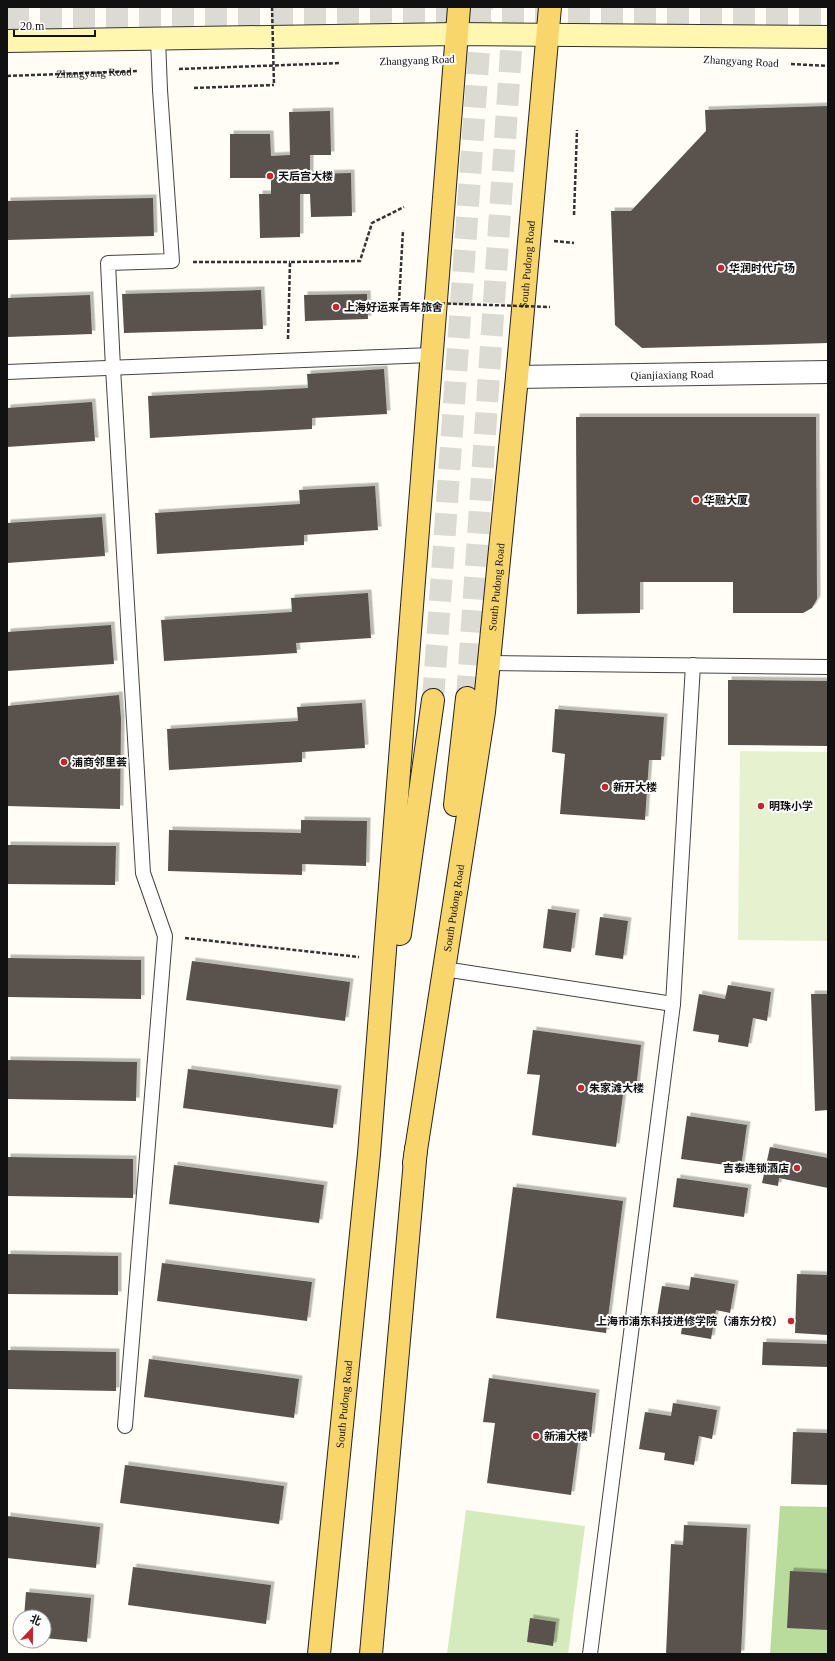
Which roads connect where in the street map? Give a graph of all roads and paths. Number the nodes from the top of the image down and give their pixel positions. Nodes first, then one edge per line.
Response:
1 (272, 7) edge
2 (459, 7) tunnel mouth
3 (550, 7) edge
4 (456, 34) junction
5 (548, 35) junction
6 (828, 37) edge
7 (158, 38) junction
8 (7, 41) edge
9 (343, 63) dead end
10 (789, 64) dead end
11 (828, 66) edge
12 (160, 70) junction
13 (7, 76) edge
14 (194, 88) dead end
15 (577, 130) dead end
16 (404, 207) dead end
17 (574, 215) dead end
18 (403, 230) dead end
19 (553, 241) dead end
20 (574, 243) dead end
21 (172, 261) junction
22 (290, 262) junction
23 (550, 307) dead end
24 (432, 355) junction
25 (287, 361) junction
26 (113, 368) junction
27 (7, 372) edge
28 (828, 372) edge
29 (517, 377) junction
30 (489, 663) junction
31 (692, 665) junction
32 (828, 666) edge
33 (467, 698) tunnel mouth
34 (433, 700) tunnel mouth
35 (165, 936) junction
36 (384, 960) junction
37 (444, 969) junction
38 (673, 1004) junction
39 (370, 1154) junction
40 (414, 1163) junction
41 (125, 1426) dead end
42 (319, 1654) edge
43 (371, 1654) edge
44 (590, 1654) edge

1 - 14 path, bridge
2 - 4 main road, South Pudong Road
3 - 5 main road, South Pudong Road
4 - 5 main road
4 - 7 main road
4 - 24 main road, South Pudong Road
5 - 6 main road
5 - 29 main road, South Pudong Road
7 - 8 main road
7 - 12 lane
9 - 12 path, Zhangyang Road
10 - 11 path, Zhangyang Road
12 - 13 path, Zhangyang Road
12 - 21 lane
15 - 17 path
16 - 22 path
18 - 23 path, bridge
19 - 20 path
21 - 22 path
21 - 26 lane
22 - 25 path
24 - 25 lane
24 - 36 main road, South Pudong Road
25 - 26 lane
26 - 27 lane
26 - 35 lane
28 - 29 street, Qianjiaxiang Road
29 - 30 main road, South Pudong Road
30 - 31 lane
30 - 37 main road, South Pudong Road
31 - 32 lane
31 - 38 lane
33 - 40 main road, South Pudong Road
34 - 39 main road, South Pudong Road
35 - 36 path
35 - 41 lane
36 - 39 main road, South Pudong Road
37 - 38 lane
37 - 40 main road, South Pudong Road
38 - 44 lane
39 - 42 main road, South Pudong Road
40 - 43 main road, South Pudong Road

